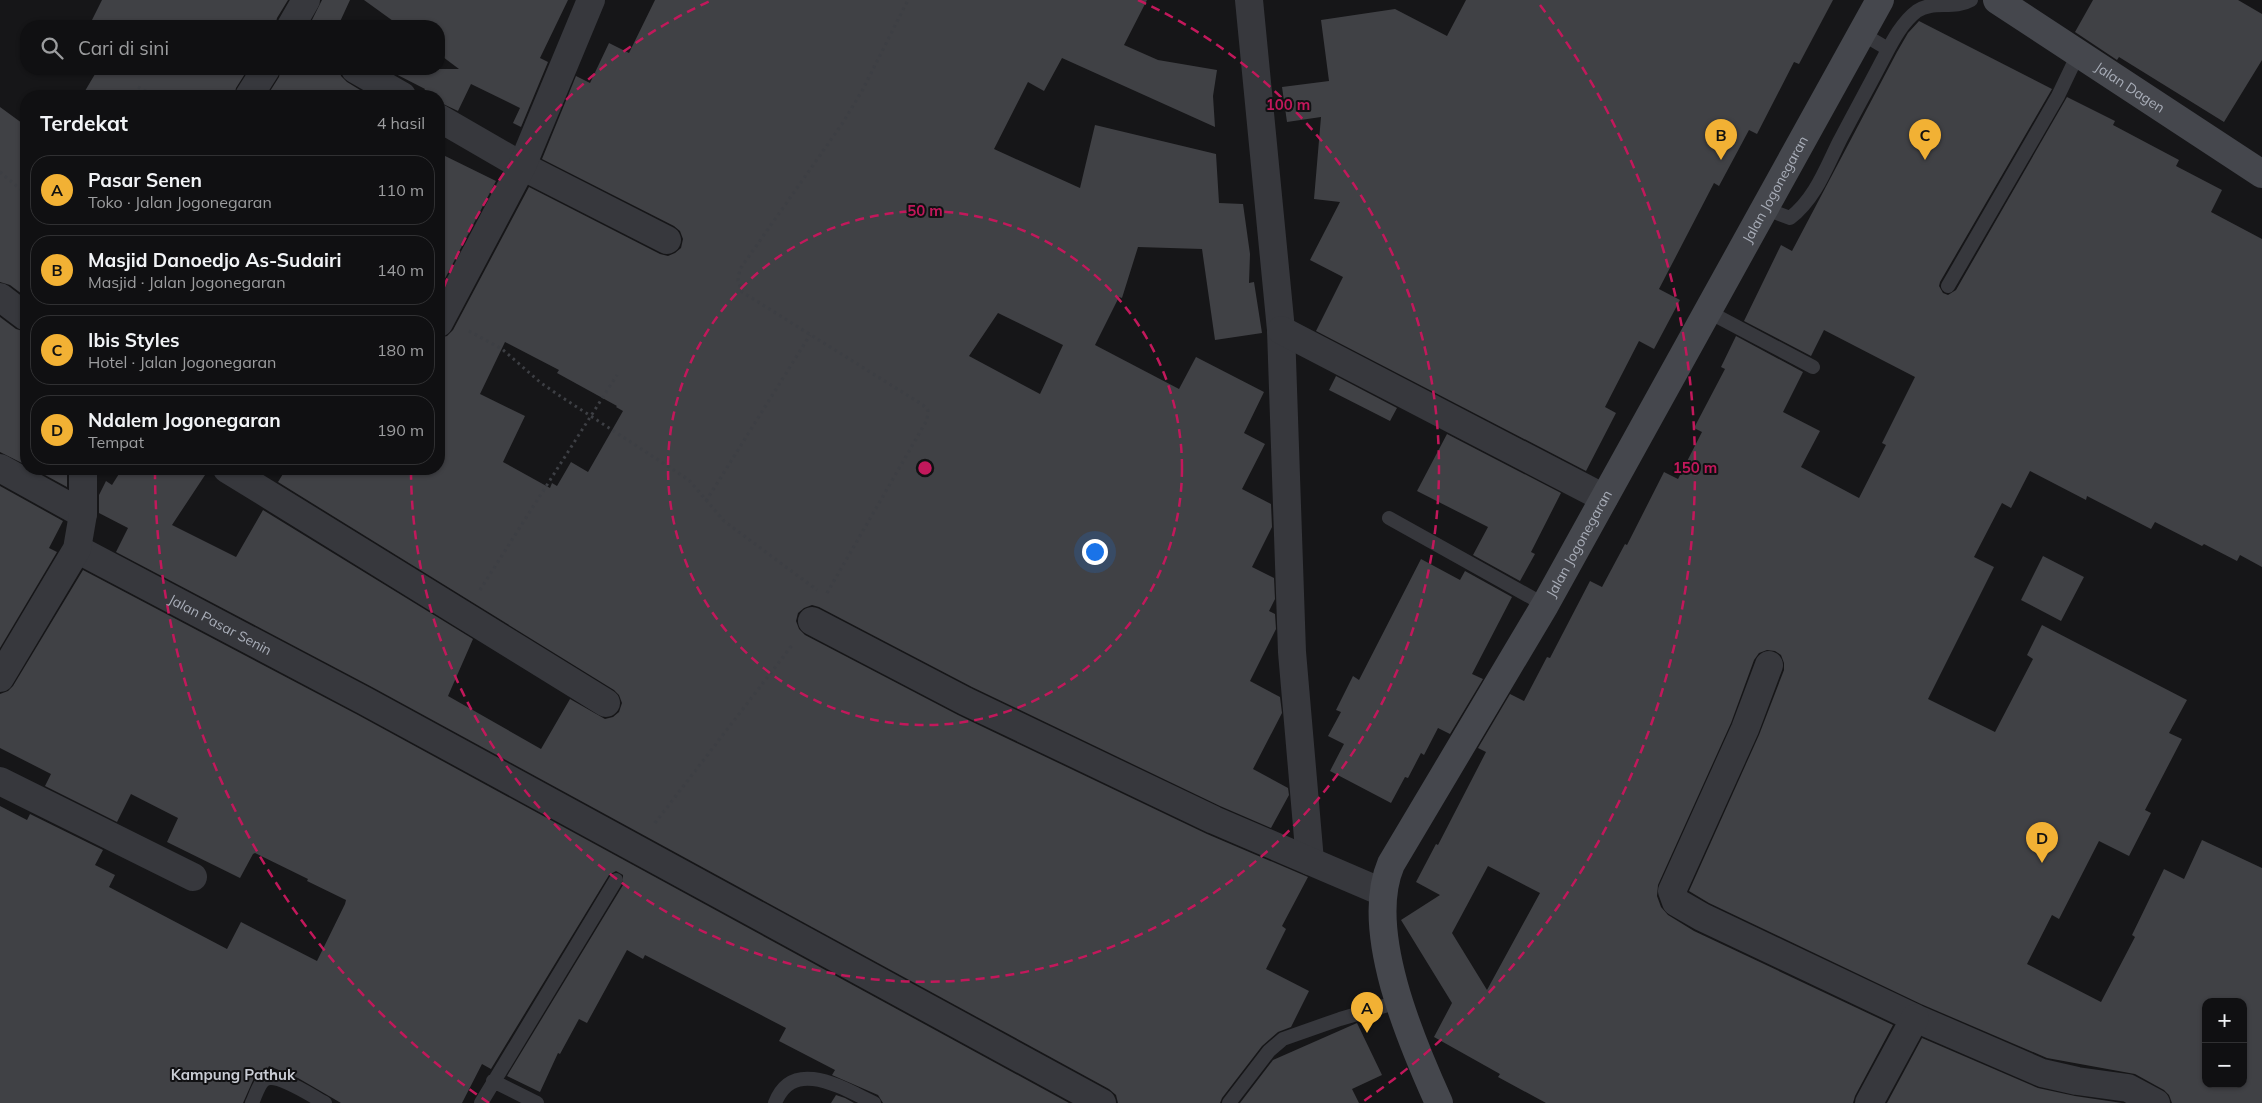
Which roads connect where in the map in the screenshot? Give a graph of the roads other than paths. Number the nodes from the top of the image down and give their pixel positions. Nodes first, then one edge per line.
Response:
1 (306, 0) edge
2 (591, 0) edge
3 (1248, 0) edge
4 (1880, 0) edge
5 (1971, 0) edge
6 (1997, 0) edge
7 (294, 20) edge
8 (1861, 33) junction
9 (1888, 49) junction
10 (2079, 52) junction
11 (262, 75) edge
12 (365, 75) edge
13 (253, 90) edge
14 (392, 90) edge
15 (445, 121) edge
16 (522, 166) junction
17 (2262, 174) edge
18 (1764, 208) junction
19 (667, 240) dead end
20 (1948, 286) dead end
21 (0, 297) edge
22 (445, 311) edge
23 (1707, 311) junction
24 (20, 312) edge
25 (1282, 330) junction
26 (1814, 367) dead end
27 (0, 468) edge
28 (83, 475) edge
29 (236, 475) edge
30 (1604, 498) junction
31 (83, 514) junction
32 (1389, 518) dead end
33 (77, 549) junction
34 (1545, 605) junction
35 (812, 621) road end
36 (1769, 665) dead end
37 (0, 678) edge
38 (606, 703) dead end
39 (0, 781) edge
40 (1310, 861) junction
41 (193, 877) dead end
42 (616, 880) dead end
43 (1382, 892) junction
44 (1398, 1002) junction
45 (1914, 1018) junction
46 (493, 1081) junction
47 (252, 1103) edge
48 (325, 1103) edge
49 (480, 1103) edge
50 (537, 1103) edge
51 (776, 1103) edge
52 (874, 1103) edge
53 (1102, 1103) edge
54 (1229, 1103) edge
55 (1440, 1103) edge
56 (1869, 1103) edge
57 (2156, 1103) edge

1 - 7 street
2 - 16 street
3 - 25 street
4 - 8 street, Jalan Jogonegaran
5 - 9 lane
6 - 10 street, Jalan Dagen
8 - 9 lane
8 - 18 street, Jalan Jogonegaran
9 - 18 lane
10 - 17 street, Jalan Dagen
10 - 20 lane
11 - 13 street
12 - 14 street
15 - 16 street
16 - 19 street
16 - 22 street
18 - 23 street, Jalan Jogonegaran
21 - 24 street
23 - 26 lane
23 - 30 street, Jalan Jogonegaran
25 - 30 street
25 - 40 street
27 - 31 street
28 - 31 street
29 - 38 street
30 - 34 street, Jalan Jogonegaran
31 - 33 street
32 - 34 lane
33 - 37 street
33 - 53 street, Jalan Pasar Senin
34 - 43 street, Jalan Jogonegaran
35 - 40 street
36 - 45 street
39 - 41 street
40 - 43 street
42 - 46 lane
43 - 44 street, Jalan Jogonegaran
44 - 54 lane
44 - 55 street, Jalan Jogonegaran
45 - 56 street
45 - 57 street
46 - 49 lane
46 - 50 lane
47 - 48 lane
51 - 52 lane

